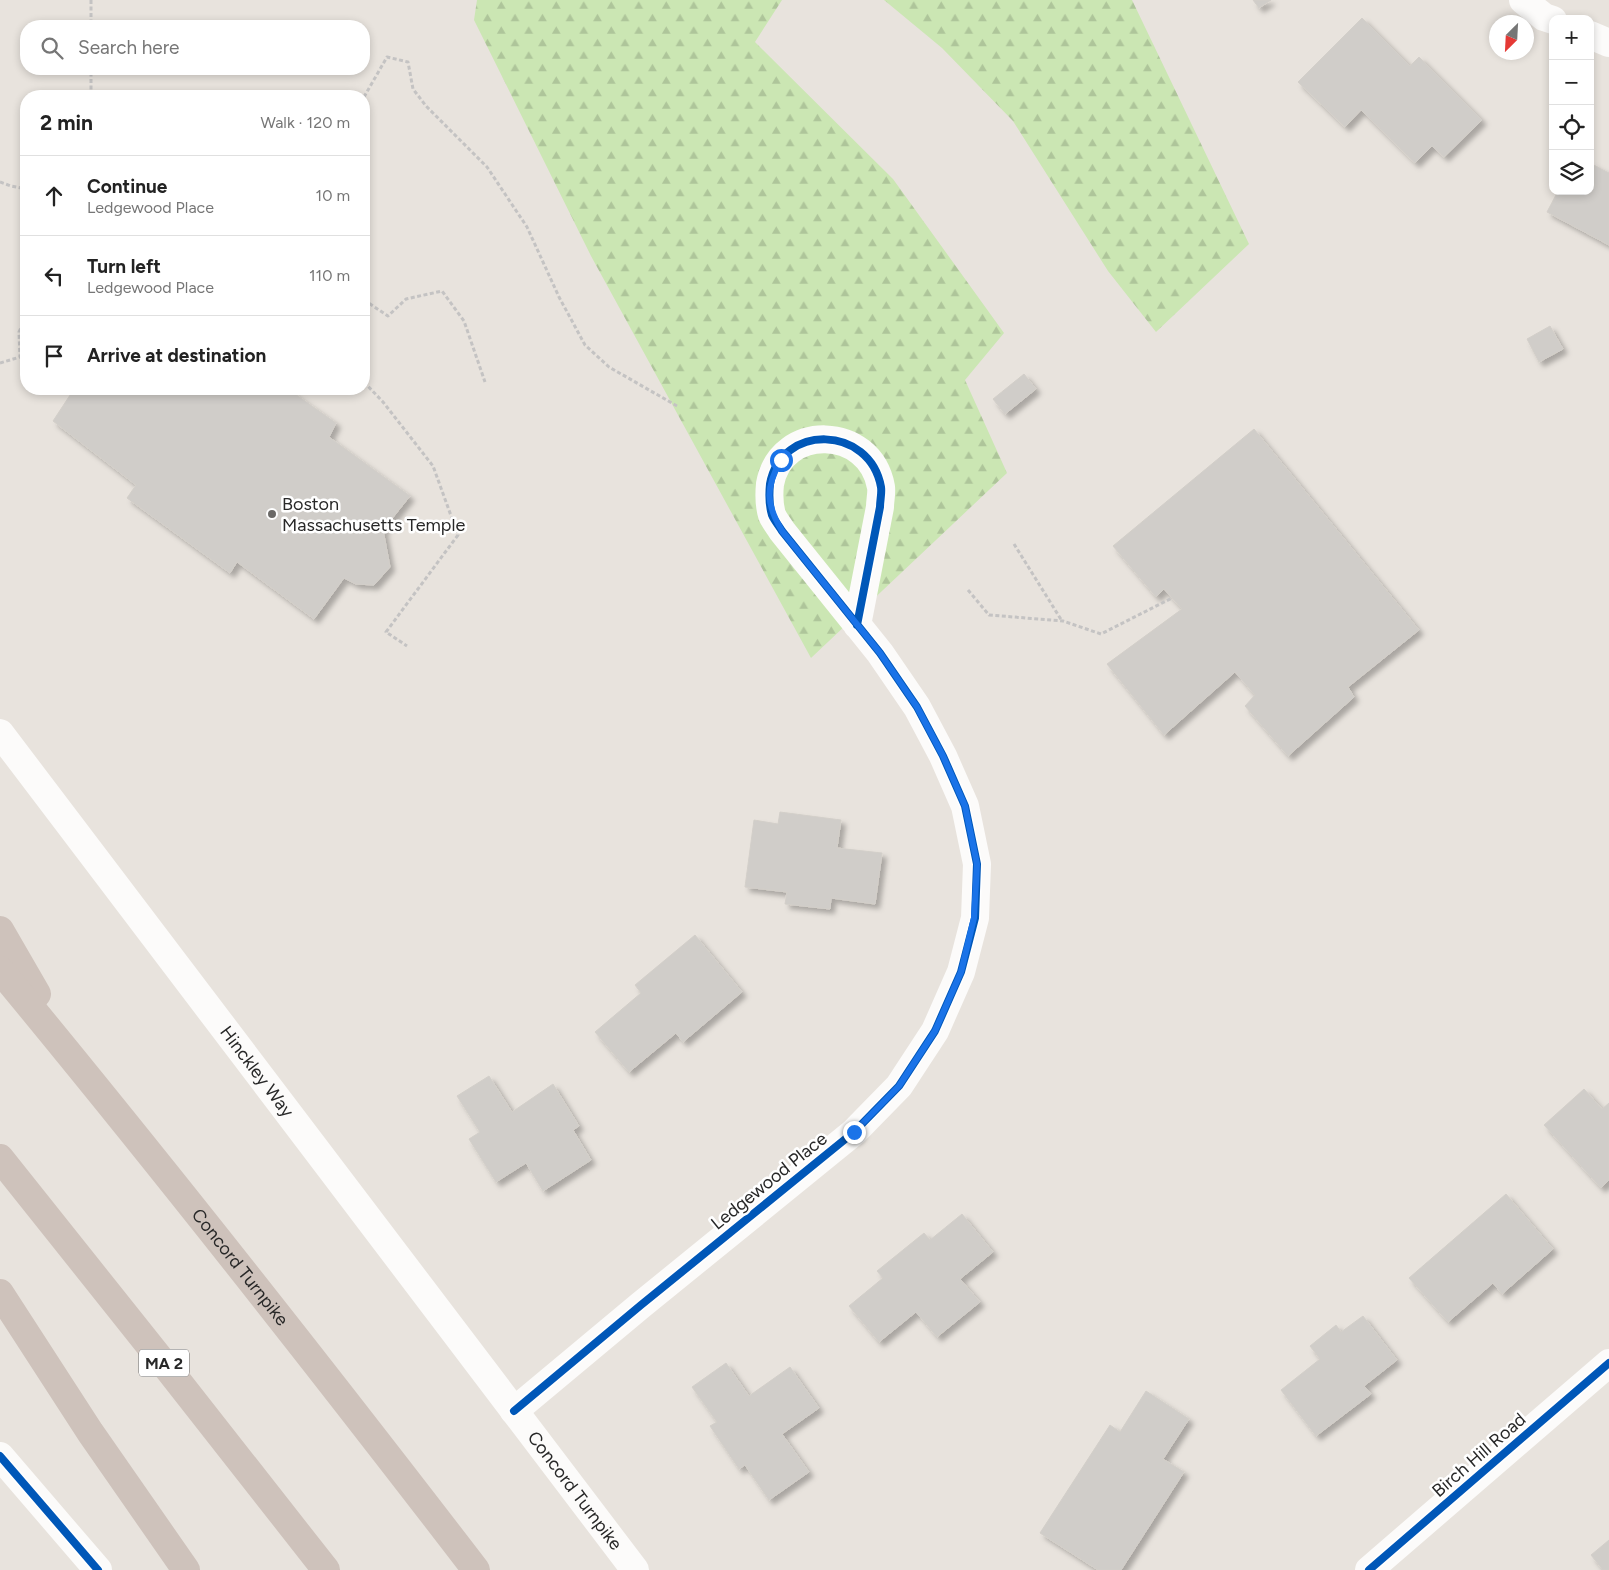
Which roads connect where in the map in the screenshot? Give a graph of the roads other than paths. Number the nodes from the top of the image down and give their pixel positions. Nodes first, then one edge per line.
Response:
1 (1523, 0) edge
2 (1549, 18) edge
3 (1594, 37) edge
4 (1609, 43) edge
5 (857, 625) junction
6 (0, 733) edge
7 (0, 930) edge
8 (0, 970) edge
9 (79, 1065) junction
10 (0, 1158) edge
11 (0, 1293) edge
12 (1609, 1363) edge
13 (514, 1411) junction
14 (0, 1456) edge
15 (98, 1570) edge
16 (186, 1570) edge
17 (326, 1570) edge
18 (476, 1570) edge
19 (635, 1570) edge
20 (1369, 1570) edge

1 - 2 street
3 - 4 street
5 - 5 street, Ledgewood Place
5 - 13 street, Ledgewood Place
6 - 13 street, Hinckley Way
7 - 9 highway
8 - 9 highway, Concord Turnpike
9 - 18 highway, Concord Turnpike
10 - 17 highway, MA 2
11 - 16 highway
12 - 20 street, Birch Hill Road
13 - 19 street, Concord Turnpike
14 - 15 street

